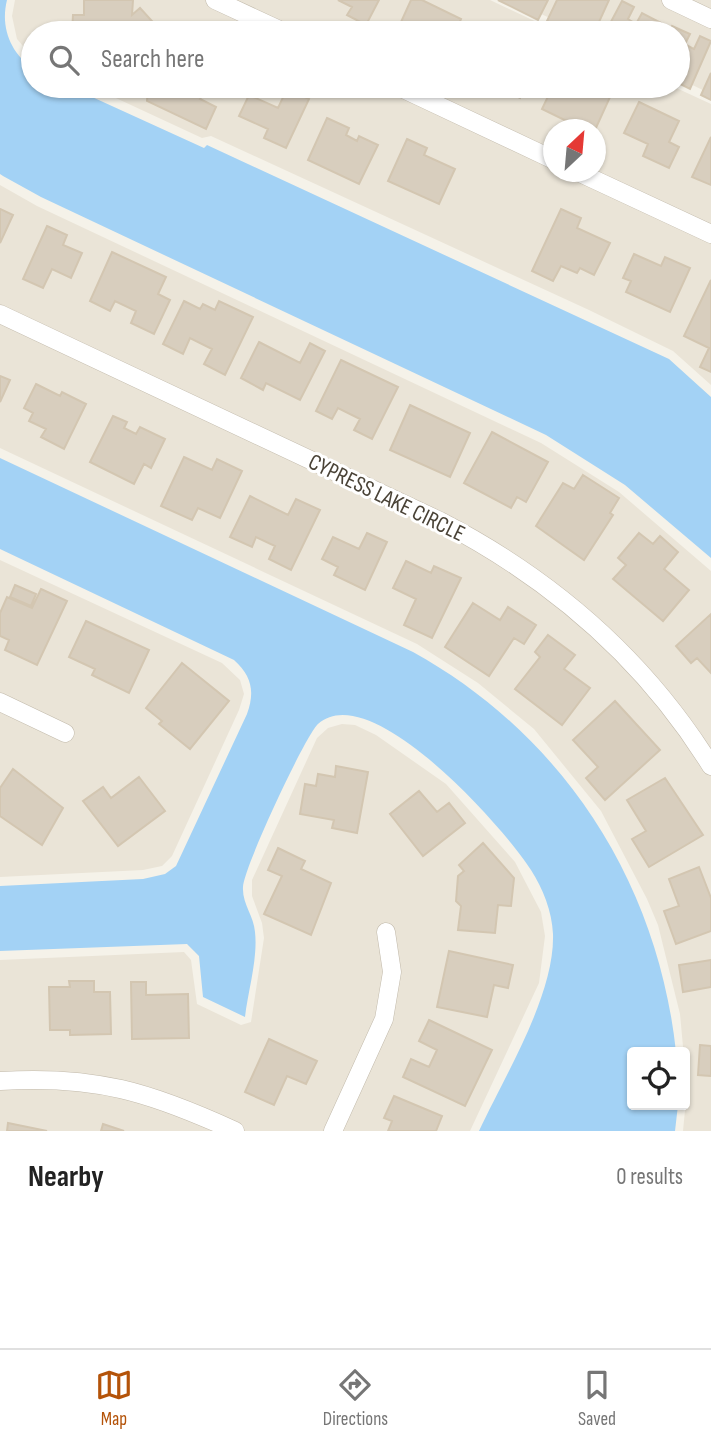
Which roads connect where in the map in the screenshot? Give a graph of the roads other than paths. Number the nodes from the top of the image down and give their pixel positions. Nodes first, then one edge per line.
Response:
1 (215, 0) edge
2 (671, 0) edge
3 (711, 19) edge
4 (260, 21) edge
5 (422, 98) edge
6 (543, 155) edge
7 (599, 182) edge
8 (711, 234) edge
9 (0, 314) edge
10 (0, 702) edge
11 (65, 733) dead end
12 (711, 766) edge
13 (386, 932) dead end
14 (0, 1081) edge
15 (235, 1131) edge
16 (333, 1131) edge

1 - 4 street
2 - 3 street
5 - 6 street
7 - 8 street
9 - 12 street, CYPRESS LAKE CIRCLE
10 - 11 street
13 - 16 street
14 - 15 street

